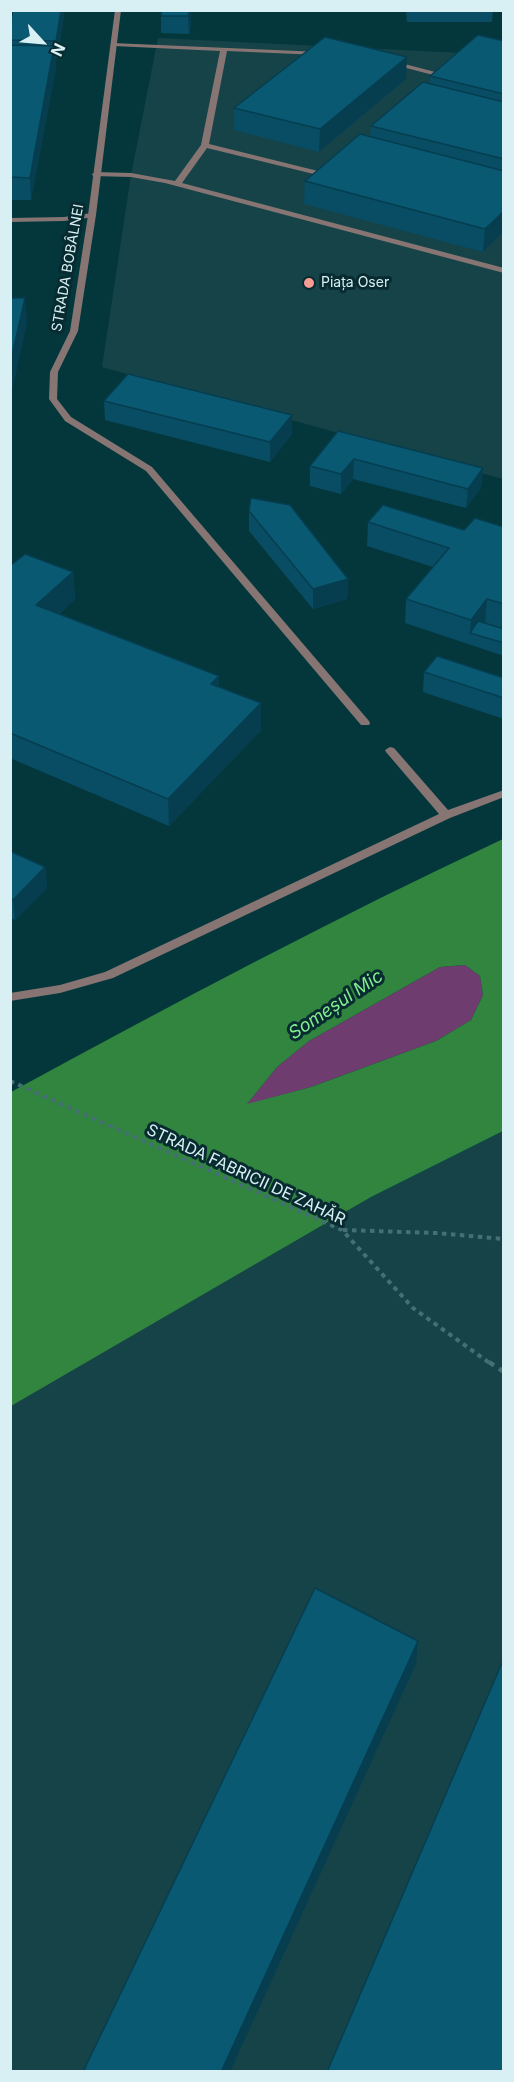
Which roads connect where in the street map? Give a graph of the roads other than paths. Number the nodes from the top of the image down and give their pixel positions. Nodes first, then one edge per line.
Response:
1 (118, 10) edge
2 (114, 44) junction
3 (224, 48) junction
4 (331, 54) edge
5 (386, 61) edge
6 (437, 74) edge
7 (205, 145) junction
8 (96, 174) junction
9 (319, 174) edge
10 (177, 184) junction
11 (92, 215) junction
12 (10, 220) edge
13 (504, 271) edge
14 (365, 723) dead end
15 (390, 750) dead end
16 (504, 792) edge
17 (446, 815) junction
18 (10, 997) edge

1 - 2 street, STRADA BOBÂLNEI
2 - 3 street
2 - 8 street, STRADA BOBÂLNEI
3 - 4 street
3 - 7 street
5 - 6 street
7 - 9 street
7 - 10 street
8 - 10 street
8 - 11 street, STRADA BOBÂLNEI
10 - 13 street
11 - 12 street
11 - 14 street, STRADA BOBÂLNEI
15 - 17 street
16 - 17 street
17 - 18 street

